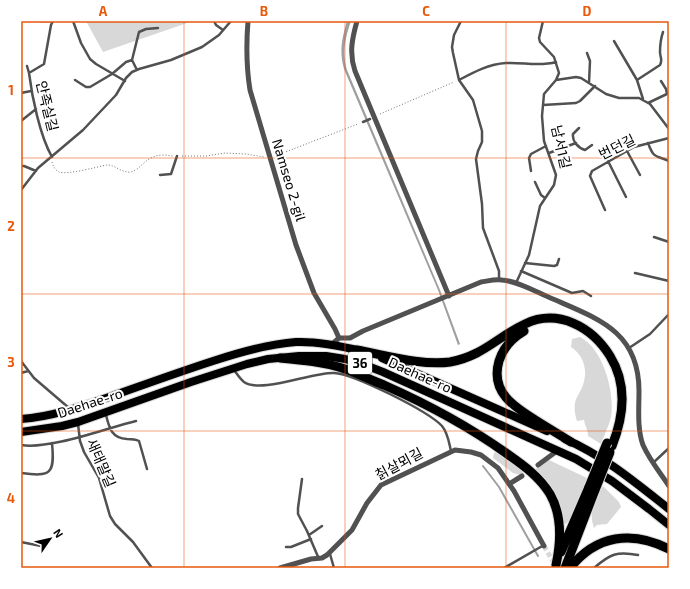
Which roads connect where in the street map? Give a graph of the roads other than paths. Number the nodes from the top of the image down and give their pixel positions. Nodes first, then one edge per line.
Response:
1 (41, 21) edge
2 (52, 21) edge
3 (73, 21) edge
4 (214, 21) edge
5 (232, 21) edge
6 (248, 21) edge
7 (357, 21) edge
8 (461, 21) edge
9 (543, 21) edge
10 (158, 28) dead end
11 (224, 30) junction
12 (663, 32) dead end
13 (614, 41) dead end
14 (588, 53) dead end
15 (132, 60) junction
16 (556, 62) junction
17 (26, 66) dead end
18 (137, 70) junction
19 (29, 73) junction
20 (112, 74) junction
21 (75, 80) dead end
22 (459, 80) junction
23 (556, 80) junction
24 (637, 80) junction
25 (125, 81) junction
26 (661, 81) dead end
27 (589, 83) junction
28 (594, 86) junction
29 (31, 91) junction
30 (21, 93) edge
31 (668, 93) edge
32 (643, 99) junction
33 (648, 103) junction
34 (543, 105) junction
35 (36, 109) junction
36 (372, 118) junction
37 (21, 121) edge
38 (363, 122) road end
39 (579, 128) dead end
40 (669, 129) edge
41 (669, 138) edge
42 (576, 143) junction
43 (648, 143) junction
44 (592, 145) dead end
45 (546, 146) junction
46 (627, 150) junction
47 (549, 153) junction
48 (177, 156) road end
49 (52, 157) junction
50 (608, 161) junction
51 (669, 161) edge
52 (21, 166) edge
53 (36, 171) junction
54 (532, 171) dead end
55 (160, 175) dead end
56 (640, 175) dead end
57 (535, 182) dead end
58 (21, 190) edge
59 (626, 197) dead end
60 (545, 198) junction
61 (605, 210) dead end
62 (654, 237) dead end
63 (669, 242) edge
64 (559, 259) dead end
65 (525, 263) junction
66 (521, 271) junction
67 (635, 273) dead end
68 (499, 280) junction
69 (669, 281) edge
70 (516, 283) junction
71 (448, 296) junction
72 (591, 296) dead end
73 (669, 314) edge
74 (339, 338) junction
75 (332, 345) junction
76 (629, 348) junction
77 (357, 350) junction
78 (280, 358) junction
79 (21, 361) edge
80 (233, 368) junction
81 (28, 371) junction
82 (21, 373) edge
83 (71, 410) junction
84 (105, 412) junction
85 (21, 419) edge
86 (136, 421) dead end
87 (78, 422) junction
88 (110, 428) junction
89 (21, 432) edge
90 (79, 436) junction
91 (571, 442) junction
92 (52, 443) junction
93 (610, 444) junction
94 (21, 445) edge
95 (669, 448) edge
96 (557, 450) junction
97 (451, 451) junction
98 (654, 462) junction
99 (538, 465) dead end
100 (147, 469) dead end
101 (21, 473) edge
102 (522, 476) dead end
103 (302, 479) dead end
104 (509, 484) junction
105 (669, 486) edge
106 (669, 509) edge
107 (669, 525) edge
108 (322, 526) dead end
109 (309, 534) junction
110 (311, 539) junction
111 (21, 542) edge
112 (544, 546) joint
113 (46, 547) dead end
114 (286, 547) dead end
115 (669, 549) edge
116 (329, 553) junction
117 (638, 555) dead end
118 (319, 559) junction
119 (559, 567) edge
120 (152, 568) edge
121 (280, 568) edge
122 (334, 568) edge
123 (504, 568) edge
124 (570, 568) edge
125 (594, 568) edge

1 - 2 lane
2 - 19 lane, 안족실길
3 - 20 lane
4 - 11 lane
5 - 11 lane, 안족실길
6 - 74 street, Namseo 2-gil
7 - 36 street
8 - 22 lane
9 - 16 lane
10 - 15 lane
11 - 18 lane, 안족실길
12 - 24 lane
13 - 24 lane
14 - 27 lane
15 - 18 lane
15 - 20 lane
16 - 22 lane
16 - 23 lane
17 - 19 lane
18 - 25 lane, 안족실길
19 - 29 lane, 안족실길
20 - 21 lane
20 - 25 lane
22 - 68 lane
23 - 27 lane
23 - 34 lane, 남서1길
24 - 32 lane
25 - 49 lane, 안족실길
26 - 31 lane
27 - 28 lane
28 - 32 lane
28 - 34 lane
29 - 30 lane
29 - 35 lane, 안족실길
31 - 33 lane
32 - 33 lane
33 - 40 lane
34 - 45 lane, 남서1길
35 - 37 lane
35 - 49 lane, 안족실길
36 - 38 lane
36 - 71 street
39 - 42 lane
41 - 43 lane, 번던길
42 - 44 lane
42 - 47 lane
43 - 46 lane, 번던길
43 - 51 lane
45 - 47 lane, 남서1길
45 - 54 lane
46 - 50 lane, 번던길
46 - 56 lane
47 - 60 lane, 남서1길
48 - 55 lane
49 - 53 lane, 안족실길
50 - 59 lane
50 - 61 lane, 번던길
52 - 53 lane
53 - 58 lane, 안족실길
57 - 60 lane
60 - 65 lane, 남서1길
62 - 63 lane
64 - 65 lane
65 - 66 lane, 남서1길
66 - 70 lane, 남서1길
66 - 72 lane
67 - 69 lane
68 - 70 street
68 - 71 street
70 - 76 street
71 - 74 street
73 - 76 lane
74 - 75 street
75 - 77 highway, Daehae-ro / 36
75 - 83 highway, Daehae-ro / 36
76 - 98 street
77 - 91 highway, Daehae-ro / 36
77 - 93 highway
78 - 80 highway, Daehae-ro / 36
78 - 96 highway, Daehae-ro / 36
78 - 119 highway
79 - 81 lane
80 - 84 highway, Daehae-ro / 36
80 - 97 lane
81 - 82 lane
81 - 83 lane
83 - 85 highway, Daehae-ro / 36
84 - 87 highway, Daehae-ro / 36
84 - 88 lane
86 - 88 lane
87 - 89 highway, Daehae-ro / 36
87 - 90 lane, 새태말길
88 - 90 lane
88 - 100 lane
90 - 92 lane
90 - 120 lane, 새태말길
91 - 93 highway
91 - 106 highway, Daehae-ro / 36
92 - 94 lane
92 - 101 lane
93 - 119 highway, bridge
95 - 98 lane
96 - 99 street
96 - 107 highway, Daehae-ro / 36
97 - 104 street
97 - 116 street, 칡살뫼길
98 - 105 street
102 - 104 street
103 - 109 lane
104 - 112 street
108 - 109 lane
109 - 110 lane
110 - 114 lane
110 - 118 lane
111 - 113 lane
112 - 123 lane
115 - 124 highway
116 - 118 street, 칡살뫼길
116 - 122 lane
117 - 125 lane
118 - 121 street, 칡살뫼길

